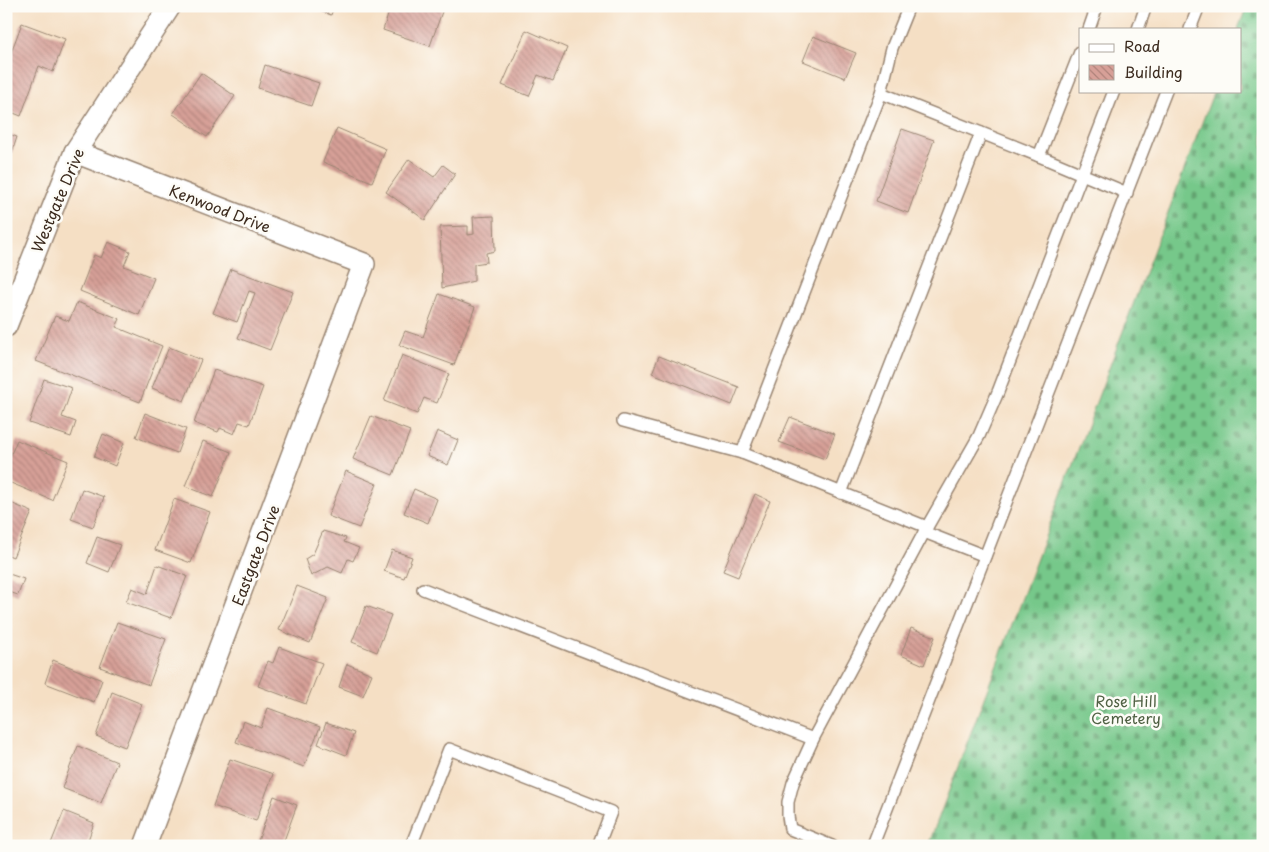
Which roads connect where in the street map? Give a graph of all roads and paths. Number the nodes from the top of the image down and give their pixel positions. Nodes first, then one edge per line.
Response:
1 (909, 6) edge
2 (1097, 6) edge
3 (1146, 6) edge
4 (1199, 6) edge
5 (164, 8) edge
6 (1089, 28) edge
7 (1138, 28) edge
8 (1190, 28) edge
9 (1079, 55) edge
10 (1114, 92) edge
11 (1166, 92) edge
12 (881, 94) junction
13 (981, 133) junction
14 (75, 152) junction
15 (1039, 156) junction
16 (1082, 174) junction
17 (1127, 193) junction
18 (364, 264) joint
19 (14, 282) edge
20 (6, 326) edge
21 (623, 421) dead end
22 (742, 453) junction
23 (841, 492) junction
24 (925, 529) junction
25 (986, 556) junction
26 (423, 588) dead end
27 (813, 739) junction
28 (145, 846) edge
29 (411, 846) edge
30 (598, 846) edge
31 (832, 846) edge
32 (871, 846) edge

1 - 12 lane
2 - 6 lane
3 - 7 lane
4 - 8 lane
5 - 14 street, Westgate Drive
9 - 15 lane
10 - 16 lane
11 - 17 lane
12 - 13 lane
12 - 22 lane
13 - 15 lane
13 - 23 lane
14 - 18 street, Kenwood Drive
14 - 19 street, Westgate Drive
15 - 16 lane
16 - 17 lane
16 - 24 lane
17 - 25 lane
18 - 28 street, Eastgate Drive
19 - 20 street, Westgate Drive
21 - 22 lane
22 - 23 lane
23 - 24 lane
24 - 25 lane
24 - 27 lane
25 - 32 lane
26 - 27 lane
27 - 31 lane
29 - 30 lane

